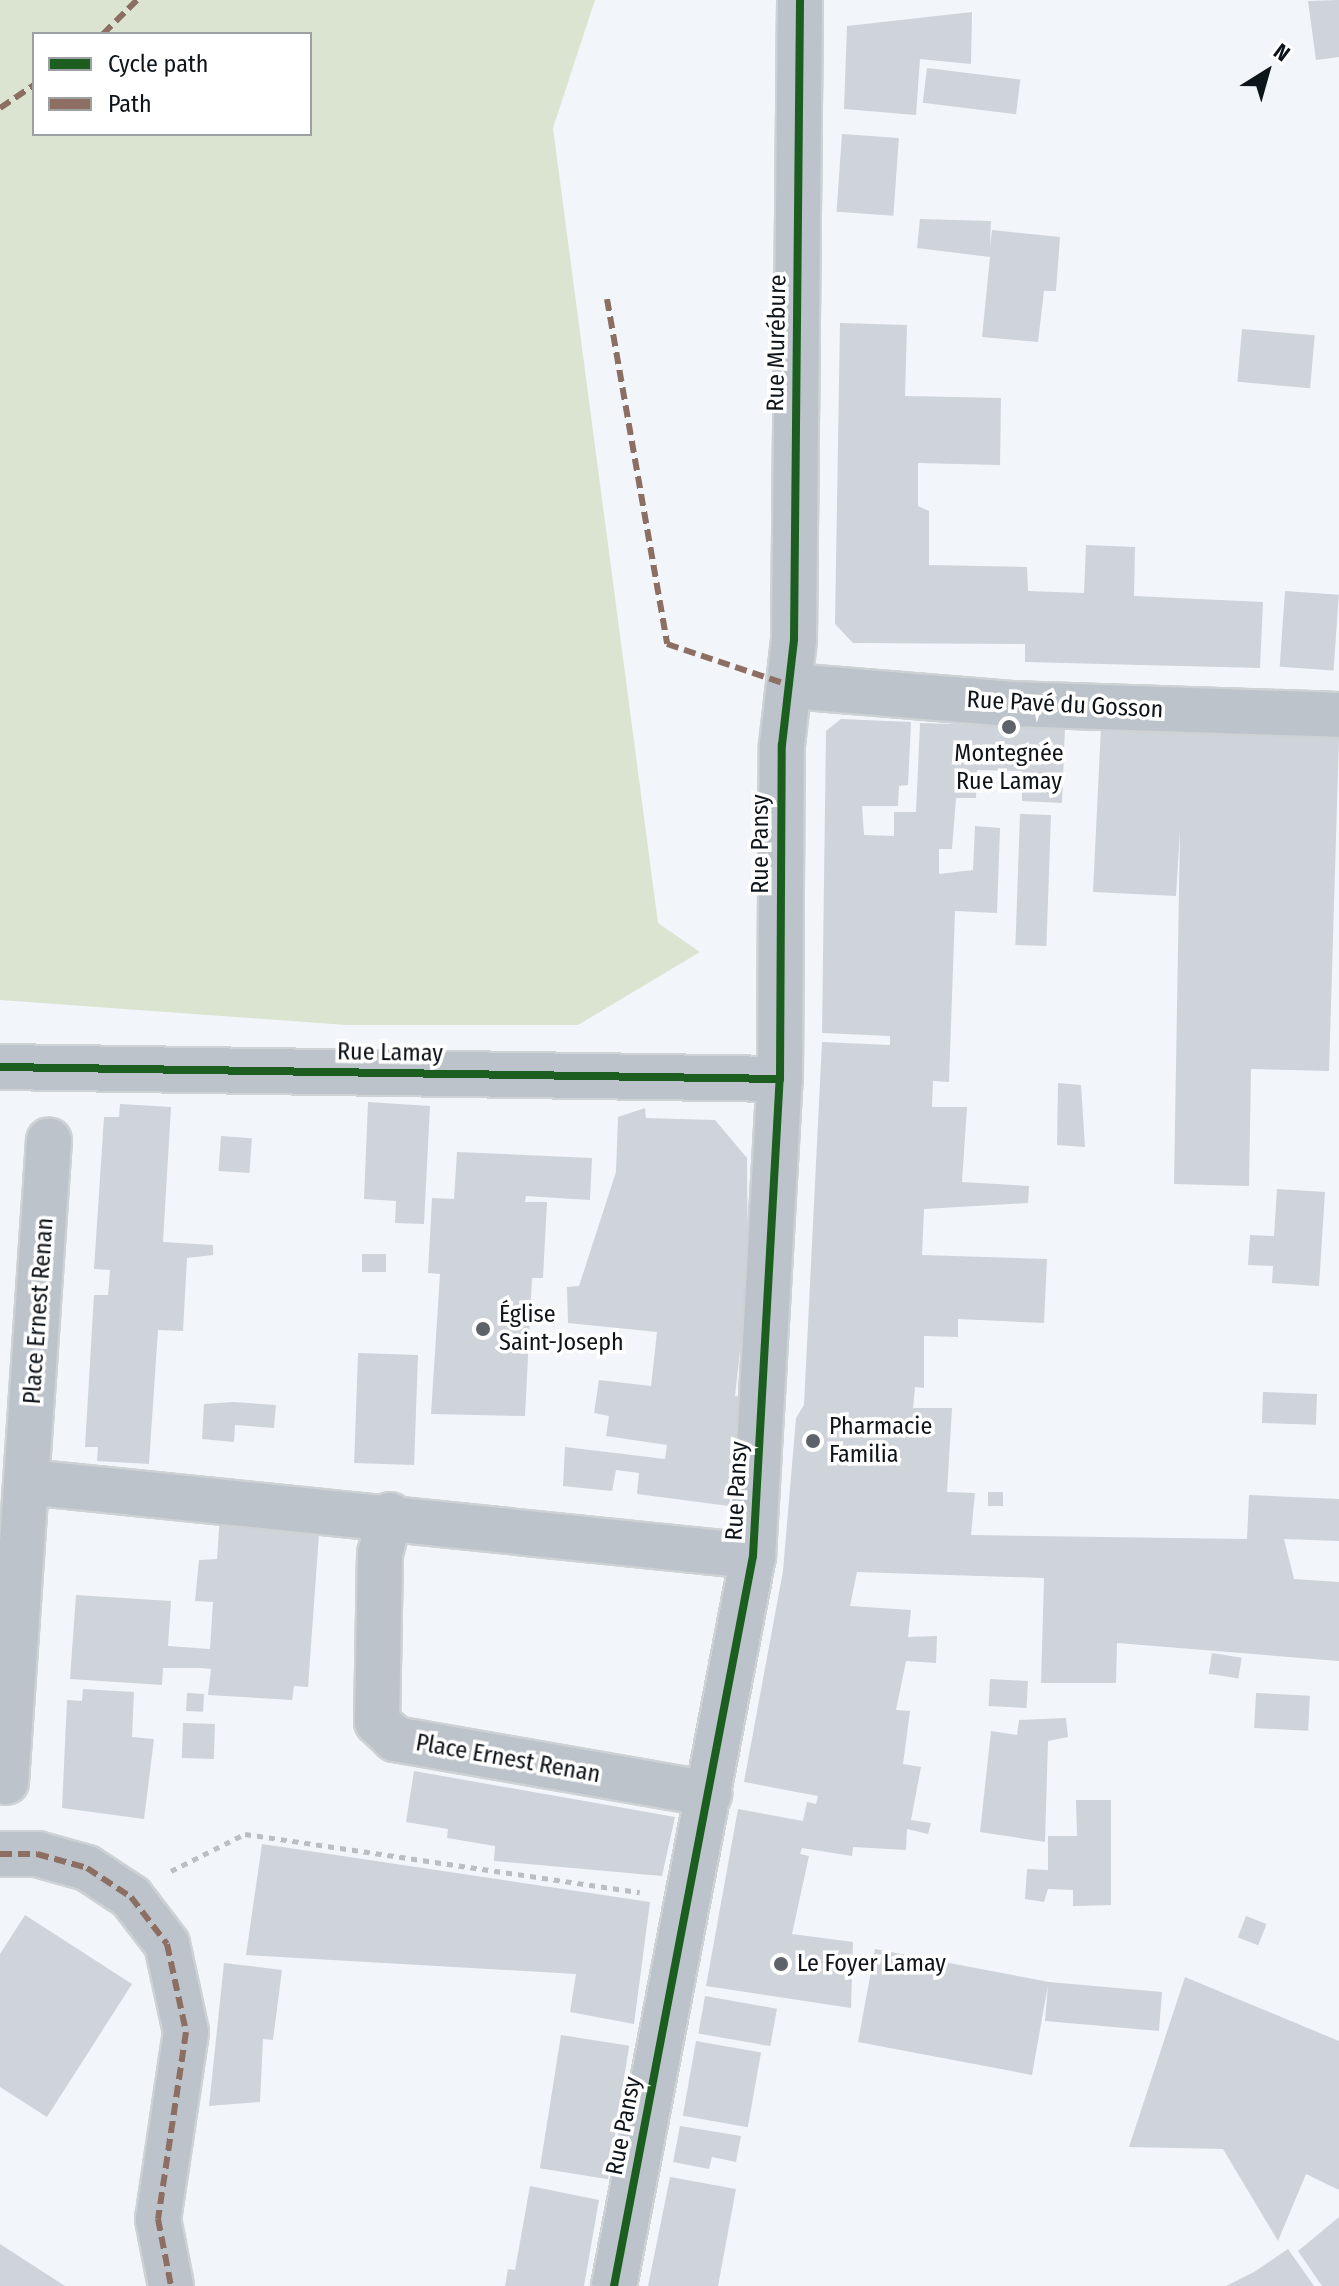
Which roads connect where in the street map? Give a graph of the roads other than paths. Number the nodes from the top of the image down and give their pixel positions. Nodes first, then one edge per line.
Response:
1 (800, 0) edge
2 (792, 686) junction
3 (1339, 715) edge
4 (0, 1067) edge
5 (780, 1079) junction
6 (49, 1140) dead end
7 (28, 1482) junction
8 (390, 1515) junction
9 (753, 1556) junction
10 (6, 1782) dead end
11 (709, 1794) junction
12 (0, 1854) edge
13 (171, 2286) edge
14 (614, 2286) edge

1 - 2 street, Rue Murébure
2 - 3 street, Rue Pavé du Gosson
2 - 5 street, Rue Pansy
4 - 5 street, Rue Lamay
5 - 9 street, Rue Pansy
6 - 7 street, Place Ernest Renan
7 - 8 street
7 - 10 street, Place Ernest Renan
8 - 9 street
8 - 11 street, Place Ernest Renan
9 - 11 street, Rue Pansy
11 - 14 street, Rue Pansy
12 - 13 street

